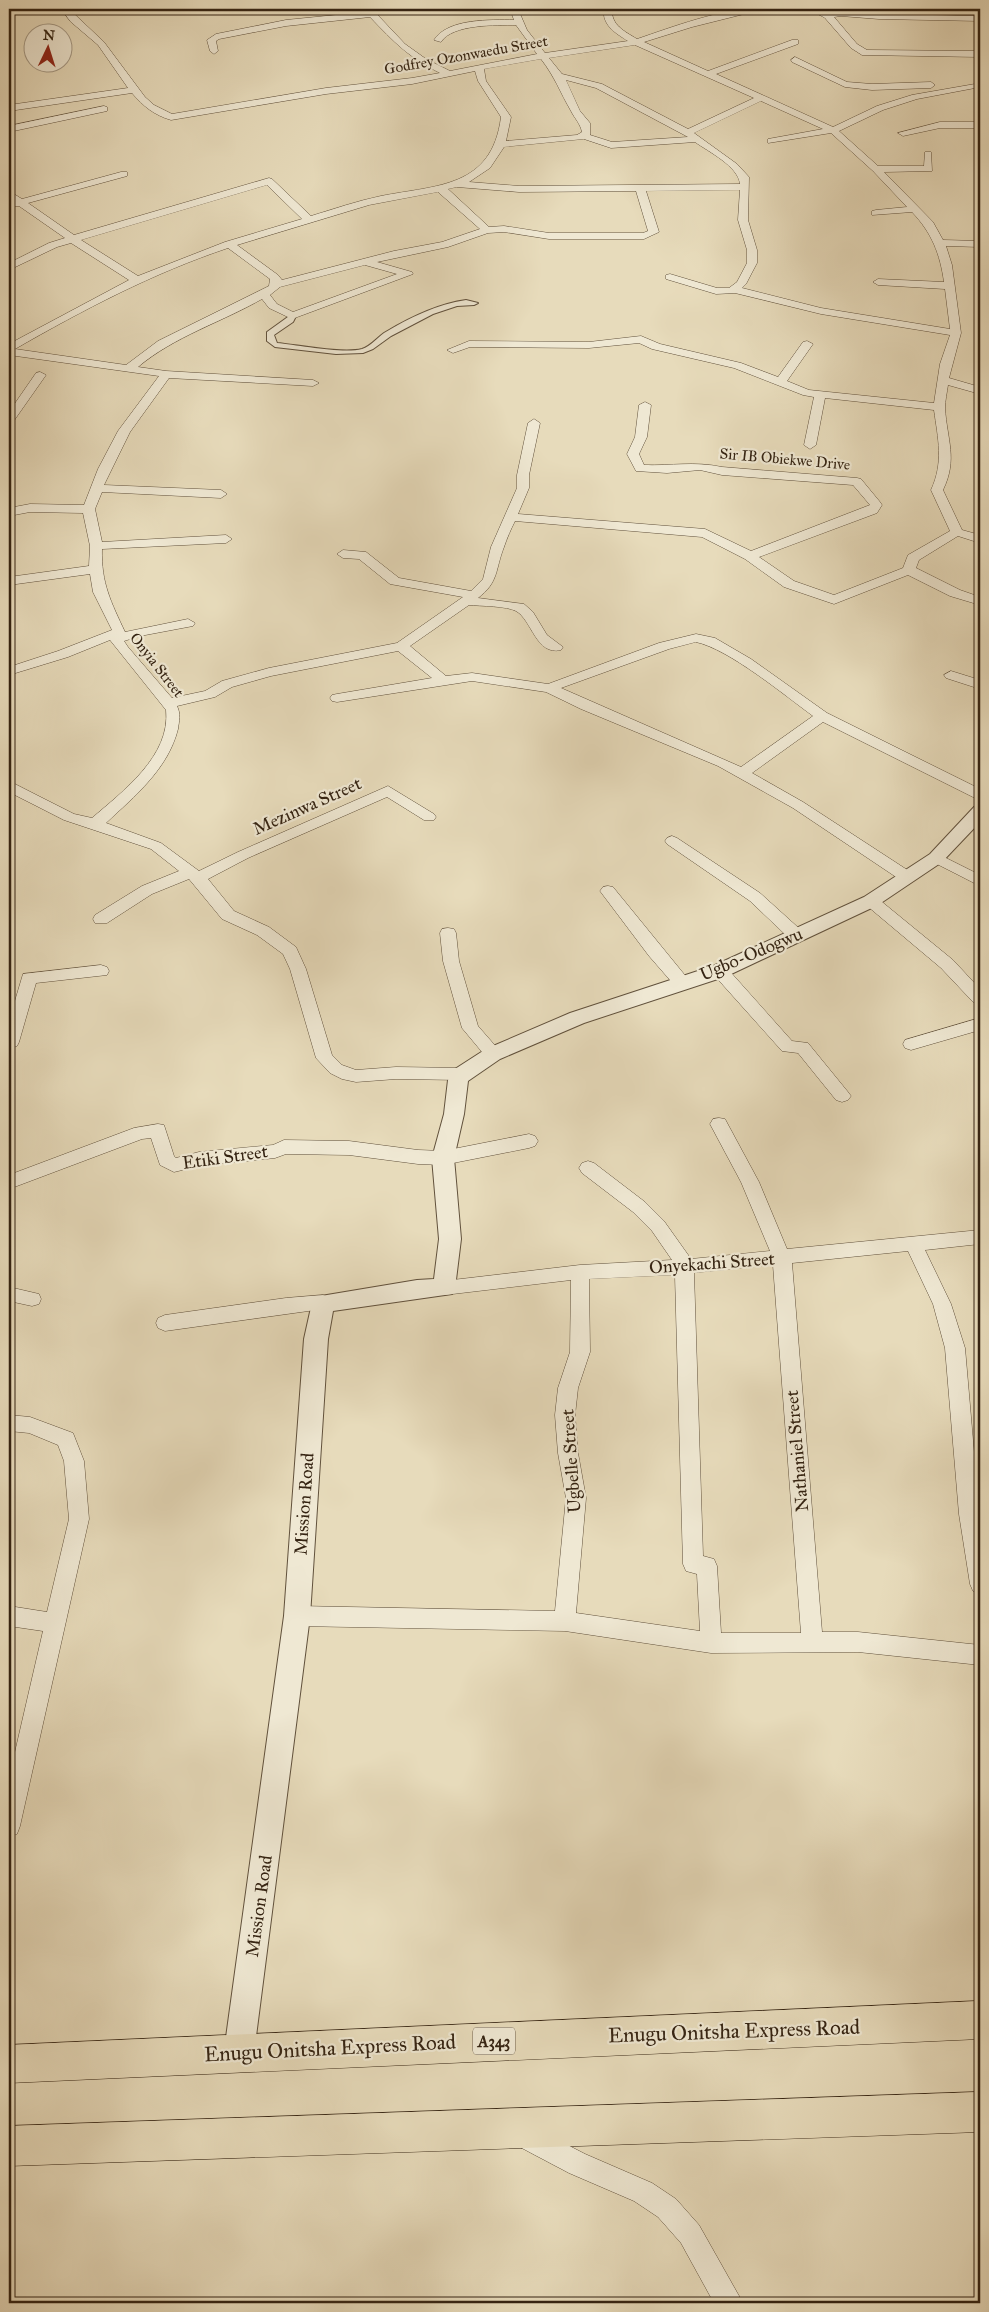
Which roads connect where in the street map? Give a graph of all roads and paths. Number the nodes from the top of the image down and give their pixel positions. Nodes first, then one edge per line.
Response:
1 (65, 9) edge
2 (514, 9) edge
3 (608, 9) edge
4 (753, 9) edge
5 (814, 9) edge
6 (370, 11) edge
7 (879, 12) edge
8 (277, 15) dead end
9 (828, 16) junction
10 (980, 18) edge
11 (286, 23) junction
12 (520, 23) junction
13 (438, 40) dead end
14 (636, 42) junction
15 (795, 42) dead end
16 (214, 50) dead end
17 (980, 54) edge
18 (545, 55) junction
19 (795, 60) dead end
20 (480, 68) junction
21 (448, 73) junction
22 (708, 74) junction
23 (559, 76) junction
24 (976, 86) edge
25 (134, 90) junction
26 (763, 97) junction
27 (9, 108) edge
28 (104, 109) dead end
29 (980, 125) edge
30 (9, 129) edge
31 (832, 130) junction
32 (688, 132) junction
33 (903, 133) dead end
34 (584, 136) junction
35 (698, 138) junction
36 (771, 142) dead end
37 (500, 144) junction
38 (928, 154) dead end
39 (876, 169) junction
40 (124, 174) dead end
41 (472, 177) junction
42 (452, 184) junction
43 (745, 186) junction
44 (439, 187) junction
45 (489, 187) junction
46 (640, 187) junction
47 (9, 194) edge
48 (23, 203) junction
49 (9, 205) edge
50 (914, 209) junction
51 (876, 212) dead end
52 (310, 221) junction
53 (487, 230) junction
54 (74, 240) junction
55 (940, 243) junction
56 (229, 244) junction
57 (980, 244) edge
58 (364, 262) junction
59 (9, 267) edge
60 (670, 277) dead end
61 (138, 281) junction
62 (878, 282) dead end
63 (276, 284) junction
64 (950, 286) junction
65 (735, 290) junction
66 (264, 295) junction
67 (474, 303) dead end
68 (292, 316) junction
69 (956, 333) junction
70 (807, 344) dead end
71 (9, 350) edge
72 (453, 350) dead end
73 (129, 368) junction
74 (166, 374) junction
75 (40, 375) dead end
76 (944, 380) junction
77 (780, 382) junction
78 (313, 383) dead end
79 (980, 391) edge
80 (820, 395) junction
81 (645, 405) dead end
82 (939, 407) junction
83 (9, 420) edge
84 (534, 423) dead end
85 (810, 445) dead end
86 (98, 488) junction
87 (220, 494) dead end
88 (90, 509) junction
89 (9, 512) edge
90 (512, 517) junction
91 (957, 532) junction
92 (226, 539) dead end
93 (980, 539) edge
94 (96, 546) junction
95 (343, 554) dead end
96 (750, 556) junction
97 (95, 568) junction
98 (909, 570) junction
99 (9, 581) edge
100 (470, 598) junction
101 (980, 601) edge
102 (188, 623) dead end
103 (118, 635) junction
104 (401, 646) junction
105 (556, 647) dead end
106 (9, 671) edge
107 (951, 675) dead end
108 (443, 680) junction
109 (980, 685) edge
110 (548, 688) junction
111 (337, 698) dead end
112 (167, 703) junction
113 (822, 716) junction
114 (741, 774) junction
115 (9, 786) edge
116 (980, 795) edge
117 (980, 811) edge
118 (429, 817) dead end
119 (95, 824) junction
120 (672, 841) dead end
121 (936, 858) junction
122 (194, 875) junction
123 (907, 876) junction
124 (980, 881) edge
125 (608, 891) dead end
126 (871, 901) junction
127 (101, 919) dead end
128 (448, 933) dead end
129 (796, 935) junction
130 (101, 971) dead end
131 (720, 971) junction
132 (682, 982) junction
133 (980, 999) edge
134 (980, 1024) edge
135 (9, 1043) edge
136 (912, 1044) dead end
137 (493, 1054) junction
138 (466, 1071) junction
139 (842, 1096) dead end
140 (719, 1124) dead end
141 (529, 1141) dead end
142 (443, 1158) junction
143 (588, 1168) dead end
144 (9, 1182) edge
145 (980, 1237) edge
146 (914, 1245) junction
147 (782, 1258) junction
148 (684, 1267) junction
149 (580, 1272) junction
150 (444, 1288) junction
151 (9, 1294) edge
152 (32, 1299) dead end
153 (323, 1304) junction
154 (165, 1323) dead end
155 (9, 1423) edge
156 (980, 1584) edge
157 (9, 1616) edge
158 (297, 1616) junction
159 (564, 1621) junction
160 (54, 1624) junction
161 (711, 1642) junction
162 (812, 1643) junction
163 (980, 1654) edge
164 (9, 1826) edge
165 (980, 2020) edge
166 (239, 2052) junction
167 (9, 2064) edge
168 (980, 2112) edge
169 (512, 2129) junction
170 (9, 2146) edge
171 (730, 2303) edge

1 - 25 street
2 - 12 street
3 - 14 street
4 - 14 street, Godfrey Ozonwaedu Street
5 - 9 street
6 - 11 street
6 - 21 street
7 - 9 street
7 - 10 street
8 - 11 street
9 - 17 street
11 - 16 street
12 - 13 street
12 - 18 street
14 - 18 street, Godfrey Ozonwaedu Street
14 - 22 street
15 - 22 street
18 - 20 street, Godfrey Ozonwaedu Street
18 - 23 street
19 - 24 street
20 - 21 street, Godfrey Ozonwaedu Street
20 - 37 street
21 - 25 street, Godfrey Ozonwaedu Street
22 - 26 street
23 - 32 street
23 - 34 street
24 - 31 street
25 - 27 street
26 - 31 street
26 - 32 street
28 - 30 street
29 - 33 street
31 - 36 street
31 - 39 street
32 - 35 street
34 - 35 street
34 - 37 street
35 - 43 street
37 - 41 street
38 - 39 street
39 - 50 street
40 - 48 street
41 - 42 street
41 - 45 street
42 - 44 street
42 - 45 street
43 - 46 street
43 - 65 street
44 - 52 street
44 - 53 street
45 - 46 street
46 - 53 street
47 - 48 street
48 - 49 street
48 - 54 street
50 - 51 street
50 - 55 street
52 - 54 street
52 - 56 street
53 - 58 street
54 - 59 street
54 - 61 street
55 - 57 street
55 - 64 street
56 - 61 street
56 - 63 street
58 - 63 street
58 - 68 street
60 - 65 street
61 - 71 street
62 - 64 street
63 - 66 street
64 - 69 street
65 - 69 street
66 - 68 street
66 - 73 street
67 - 68 street
69 - 76 street
70 - 77 street
71 - 73 street
72 - 77 street
73 - 74 street
74 - 78 street
74 - 86 street
75 - 83 street
76 - 79 street
76 - 82 street
77 - 80 street
80 - 82 street
80 - 85 street
81 - 96 street, Sir IB Obiekwe Drive
82 - 91 street
84 - 90 street
86 - 87 street
86 - 88 street
88 - 89 street
88 - 94 street, Onyia Street
90 - 96 street
90 - 100 street
91 - 93 street
91 - 98 street
92 - 94 street
94 - 97 street, Onyia Street
95 - 100 street
96 - 98 street
97 - 99 street
97 - 103 street, Onyia Street
98 - 101 street
100 - 104 street
100 - 105 street
102 - 103 street
103 - 106 street
103 - 112 street, Onyia Street
104 - 108 street
104 - 112 street
107 - 109 street
108 - 110 street
108 - 111 street
110 - 113 street
110 - 114 street
112 - 119 street, Onyia Street
113 - 114 street
113 - 116 street
114 - 123 street
115 - 119 street
117 - 121 street, Ugbo-Odogwu
118 - 122 street, Mezinwa Street
119 - 122 street
120 - 129 street
121 - 123 street, Ugbo-Odogwu
121 - 124 street
122 - 127 street
122 - 138 street
123 - 126 street, Ugbo-Odogwu
125 - 132 street
126 - 129 street, Ugbo-Odogwu
126 - 133 street
128 - 137 street
129 - 131 street, Ugbo-Odogwu
130 - 135 street
131 - 132 street, Ugbo-Odogwu
131 - 139 street
132 - 137 street, Ugbo-Odogwu
134 - 136 street
137 - 138 street, Ugbo-Odogwu
138 - 142 street
140 - 147 street, Nathaniel Street
141 - 142 street
142 - 144 street, Etiki Street
142 - 150 street
143 - 148 street
145 - 146 street, Onyekachi Street
146 - 147 street, Onyekachi Street
146 - 156 street
147 - 148 street, Onyekachi Street
147 - 162 street, Nathaniel Street
148 - 149 street, Onyekachi Street
148 - 161 street
149 - 150 street, Onyekachi Street
149 - 159 street, Ugbelle Street
150 - 153 street
151 - 152 street
153 - 154 street
153 - 158 street, Mission Road
155 - 160 street
157 - 160 street
158 - 159 street
158 - 166 street, Mission Road
159 - 161 street
160 - 164 street
161 - 162 street
162 - 163 street
165 - 166 highway, Enugu Onitsha Express Road / A343
166 - 167 highway, Enugu Onitsha Express Road / A343
168 - 169 highway
169 - 170 highway
169 - 171 street

